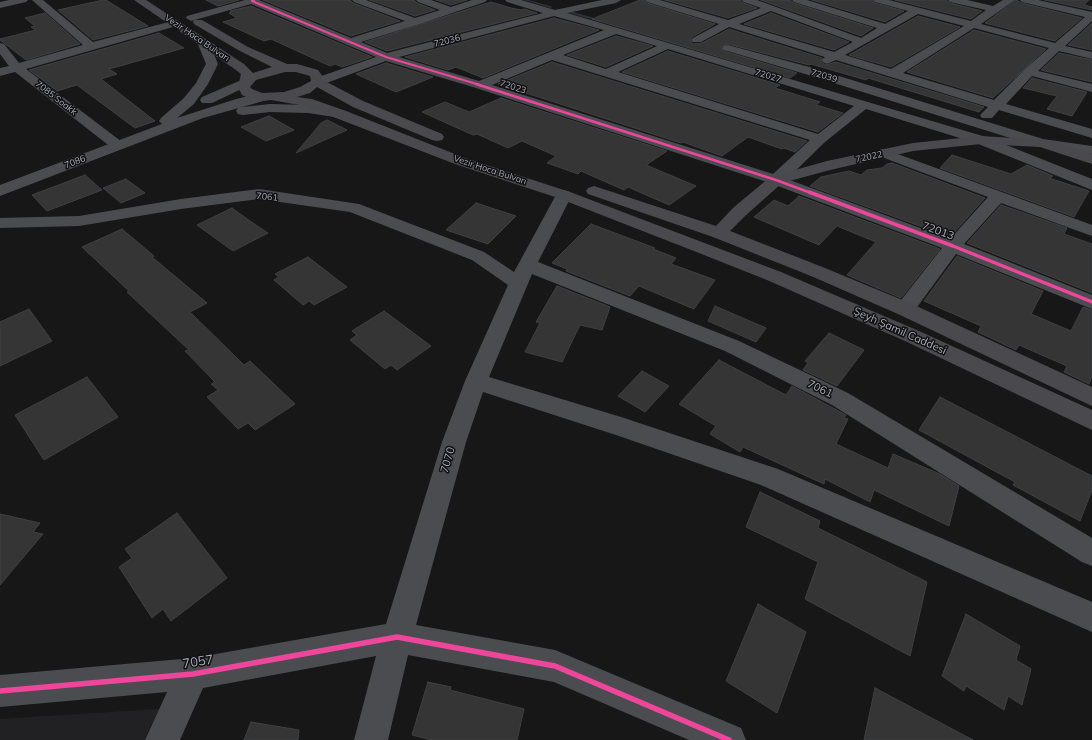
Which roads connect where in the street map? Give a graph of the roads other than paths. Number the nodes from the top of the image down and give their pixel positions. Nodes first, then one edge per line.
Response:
1 (23, 0) edge
2 (37, 0) edge
3 (139, 0) edge
4 (357, 0) edge
5 (421, 0) edge
6 (482, 0) edge
7 (510, 0) edge
8 (554, 0) edge
9 (616, 0) edge
10 (650, 0) edge
11 (747, 0) edge
12 (797, 0) edge
13 (878, 0) edge
14 (953, 0) edge
15 (1010, 0) edge
16 (1026, 0) edge
17 (253, 1) edge
18 (0, 5) edge
19 (579, 7) junction
20 (771, 8) junction
21 (994, 9) junction
22 (450, 10) junction
23 (917, 10) junction
24 (554, 13) junction
25 (609, 15) dead end
26 (187, 16) joint
27 (1090, 21) edge
28 (416, 22) junction
29 (176, 24) junction
30 (728, 24) junction
31 (974, 24) junction
32 (887, 28) junction
33 (615, 30) junction
34 (683, 36) dead end
35 (697, 40) junction
36 (203, 42) junction
37 (351, 42) junction
38 (862, 42) junction
39 (666, 45) junction
40 (0, 46) edge
41 (1060, 46) junction
42 (92, 47) junction
43 (552, 56) junction
44 (833, 56) junction
45 (1092, 56) edge
46 (386, 57) junction
47 (16, 67) junction
48 (285, 68) junction
49 (809, 71) junction
50 (0, 72) edge
51 (1029, 72) junction
52 (607, 73) junction
53 (892, 74) junction
54 (246, 82) junction
55 (316, 82) junction
56 (480, 85) junction
57 (1092, 88) edge
58 (268, 97) junction
59 (863, 105) junction
60 (997, 106) junction
61 (341, 114) junction
62 (980, 123) junction
63 (150, 133) junction
64 (1092, 134) edge
65 (820, 139) junction
66 (981, 140) junction
67 (1041, 143) junction
68 (117, 145) junction
69 (1092, 150) edge
70 (884, 153) junction
71 (1092, 160) edge
72 (776, 180) junction
73 (1092, 185) edge
74 (0, 191) edge
75 (564, 195) junction
76 (998, 196) junction
77 (0, 223) edge
78 (1090, 226) edge
79 (719, 233) junction
80 (953, 246) junction
81 (705, 249) joint
82 (523, 274) junction
83 (1092, 302) edge
84 (905, 309) junction
85 (476, 381) junction
86 (1092, 396) edge
87 (1092, 422) edge
88 (1092, 553) edge
89 (1092, 617) edge
90 (397, 637) junction
91 (193, 674) junction
92 (0, 691) edge
93 (162, 740) edge
94 (372, 740) edge
95 (729, 740) edge

1 - 18 street
2 - 42 street
3 - 29 main road, Vezir Hoca Bulvarı
4 - 28 street
5 - 22 street
6 - 22 street
7 - 24 street, 72027
8 - 19 street
9 - 19 street, 72036
10 - 30 street
11 - 20 street
12 - 32 street
13 - 23 street
14 - 21 street
15 - 21 street
16 - 27 street
17 - 26 street
17 - 37 street, 72023
19 - 24 street, 72036
19 - 25 street
20 - 30 street
20 - 38 street
21 - 31 street
22 - 28 street
23 - 31 street
23 - 32 street
24 - 33 street, 72027
24 - 46 street, 72036
26 - 48 main road, Vezir Hoca Bulvarı
27 - 41 street
28 - 37 street
29 - 36 main road, Vezir Hoca Bulvarı
29 - 42 street
30 - 35 street
30 - 44 street
31 - 41 street
31 - 53 street
32 - 38 street
33 - 39 street, 72027
33 - 43 street
34 - 35 street, 72039
35 - 49 street, 72039
36 - 54 main road, Vezir Hoca Bulvarı
36 - 63 street
37 - 46 street, 72023
38 - 44 street
39 - 52 street
39 - 59 street, 72027
40 - 47 street, 7085 Soakk
41 - 45 street
41 - 51 street
42 - 47 street
43 - 52 street
43 - 56 street
44 - 49 street
44 - 53 street
46 - 55 street, 72036
46 - 56 street, 72023
47 - 50 street
47 - 68 street, 7085 Soakk
48 - 54 main road
48 - 55 main road
49 - 62 street, 72039
51 - 57 street
51 - 60 street
52 - 65 street
53 - 60 street
54 - 58 main road, Vezir Hoca Bulvarı
54 - 63 street
55 - 58 main road
55 - 79 main road, Vezir Hoca Bulvarı
56 - 72 street, 72023
58 - 61 main road, Vezir Hoca Bulvarı
58 - 63 street
59 - 65 street
59 - 66 street, 72027
60 - 62 street
60 - 64 street
61 - 63 street
61 - 75 main road, Vezir Hoca Bulvarı
62 - 67 street, 72039
63 - 68 street, 7086
65 - 72 street
66 - 67 main road, 72022
66 - 70 main road, 72022
66 - 73 street, 72027
67 - 69 street
67 - 71 main road, 72039
68 - 74 street, 7086
70 - 72 main road, 72022
70 - 76 street
72 - 79 main road, 72022
72 - 80 street, 72013
75 - 81 main road, Vezir Hoca Bulvarı
75 - 82 street, 7070
76 - 78 street
76 - 80 street
77 - 82 street, 7061
79 - 84 main road, Şeyh Şamil Caddesi
80 - 83 street, 72013
80 - 84 street
81 - 87 main road, Şeyh Şamil Caddesi
82 - 85 street, 7070
82 - 88 street, 7061
84 - 86 main road, Şeyh Şamil Caddesi
85 - 89 street
85 - 90 street, 7070
90 - 91 street, 7057
90 - 94 street, 7070
90 - 95 street
91 - 92 street, 7057
91 - 93 street

